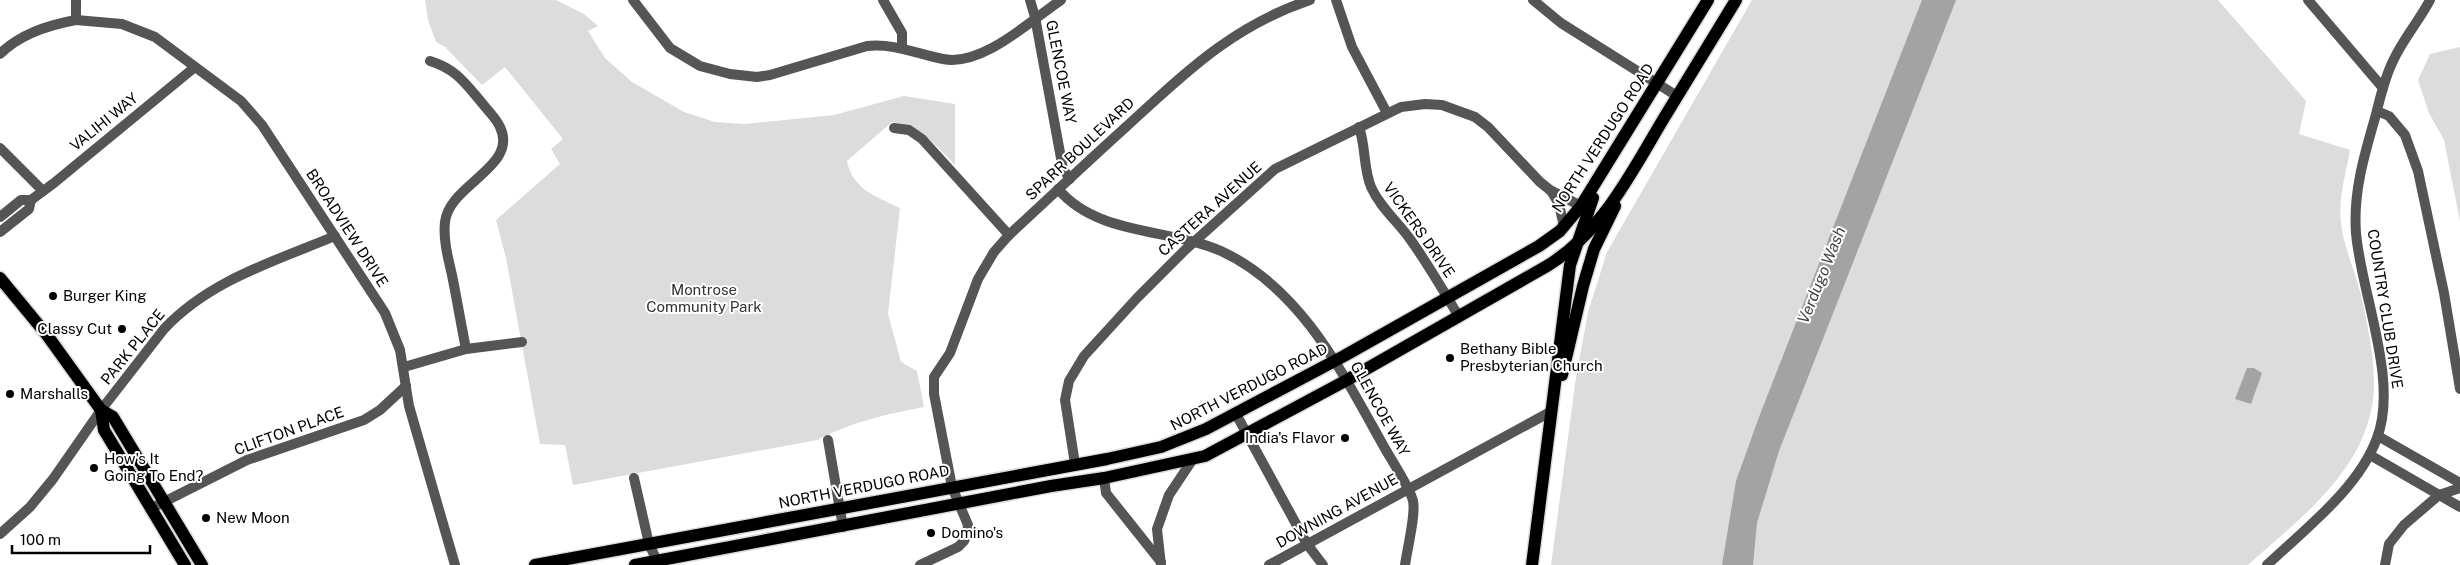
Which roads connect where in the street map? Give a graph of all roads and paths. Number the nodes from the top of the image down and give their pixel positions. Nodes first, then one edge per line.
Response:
1 (76, 0) edge
2 (633, 0) edge
3 (883, 0) edge
4 (1030, 0) edge
5 (1060, 0) edge
6 (1310, 0) edge
7 (1336, 0) edge
8 (1532, 0) edge
9 (1708, 0) edge
10 (1736, 0) edge
11 (2308, 0) edge
12 (2430, 0) edge
13 (1036, 17) junction
14 (76, 20) junction
15 (902, 48) junction
16 (0, 54) edge
17 (430, 61) dead end
18 (195, 67) junction
19 (1658, 84) junction
20 (2383, 88) junction
21 (1677, 96) junction
22 (2377, 111) junction
23 (1387, 113) junction
24 (1359, 127) junction
25 (894, 128) dead end
26 (0, 148) edge
27 (1609, 159) junction
28 (1629, 176) junction
29 (1070, 179) junction
30 (1058, 189) junction
31 (1550, 190) junction
32 (43, 191) junction
33 (31, 200) junction
34 (1581, 206) junction
35 (0, 217) edge
36 (1564, 227) junction
37 (0, 232) edge
38 (1009, 235) junction
39 (335, 236) junction
40 (1196, 241) junction
41 (1576, 246) junction
42 (0, 278) edge
43 (1447, 297) junction
44 (1458, 317) junction
45 (522, 342) dead end
46 (466, 350) junction
47 (1336, 361) junction
48 (404, 367) junction
49 (1347, 380) junction
50 (406, 386) junction
51 (2460, 389) edge
52 (101, 410) junction
53 (1552, 411) junction
54 (1236, 414) junction
55 (1247, 435) junction
56 (2378, 436) junction
57 (828, 440) dead end
58 (2370, 455) junction
59 (1193, 459) junction
60 (1076, 464) junction
61 (634, 478) dead end
62 (1104, 478) junction
63 (2460, 483) edge
64 (952, 487) junction
65 (2460, 488) edge
66 (1408, 490) junction
67 (2439, 494) junction
68 (165, 502) junction
69 (961, 504) junction
70 (2460, 506) edge
71 (840, 508) junction
72 (150, 510) junction
73 (843, 527) junction
74 (0, 534) edge
75 (648, 544) junction
76 (1307, 544) junction
77 (658, 563) edge
78 (185, 565) edge
79 (202, 565) edge
80 (455, 565) edge
81 (535, 565) edge
82 (635, 565) edge
83 (920, 565) edge
84 (1162, 565) edge
85 (1269, 565) edge
86 (1323, 565) edge
87 (1405, 565) edge
88 (1532, 565) edge
89 (2267, 565) edge
90 (2385, 565) edge

1 - 14 street
2 - 15 street
3 - 15 street
4 - 13 street, GLENCOE WAY
5 - 13 street
6 - 29 street, SPARR BOULEVARD
7 - 23 street
8 - 19 street
9 - 19 main road, NORTH VERDUGO ROAD
10 - 21 main road
11 - 20 street
12 - 20 street, COUNTRY CLUB DRIVE
13 - 15 street
13 - 29 street, GLENCOE WAY
14 - 16 street, BROADVIEW DRIVE
14 - 18 street, BROADVIEW DRIVE
17 - 46 street
18 - 32 street, VALIHI WAY
18 - 39 street, BROADVIEW DRIVE
19 - 21 street
19 - 27 main road, NORTH VERDUGO ROAD
20 - 22 street, COUNTRY CLUB DRIVE
21 - 28 main road
22 - 51 street
22 - 56 street, COUNTRY CLUB DRIVE
23 - 24 street, CASTERA AVENUE
23 - 31 street, CASTERA AVENUE
24 - 40 street, CASTERA AVENUE
24 - 43 street, VICKERS DRIVE
25 - 38 street
26 - 32 street
27 - 34 main road, NORTH VERDUGO ROAD
27 - 41 main road
28 - 41 main road
28 - 53 main road
29 - 30 street, SPARR BOULEVARD
30 - 38 street, SPARR BOULEVARD
30 - 40 street, GLENCOE WAY
31 - 34 street, CASTERA AVENUE
31 - 36 street, CASTERA AVENUE
32 - 33 street, VALIHI WAY
33 - 35 street, VALIHI WAY
33 - 37 street, VALIHI WAY
34 - 36 main road, NORTH VERDUGO ROAD
36 - 43 main road, NORTH VERDUGO ROAD
38 - 64 street, SPARR BOULEVARD
39 - 48 street, BROADVIEW DRIVE
39 - 52 street, PARK PLACE
40 - 47 street, GLENCOE WAY
40 - 60 street, CASTERA AVENUE
41 - 44 main road
41 - 53 main road
42 - 52 main road
43 - 44 street, VICKERS DRIVE
43 - 47 main road, NORTH VERDUGO ROAD
44 - 49 main road
45 - 46 street
46 - 48 street
47 - 49 street, GLENCOE WAY
47 - 54 main road, NORTH VERDUGO ROAD
48 - 50 street, BROADVIEW DRIVE
49 - 55 main road
49 - 66 street, GLENCOE WAY
50 - 68 street, CLIFTON PLACE
50 - 80 street, BROADVIEW DRIVE
52 - 68 main road
52 - 72 main road
52 - 74 street, PARK PLACE
53 - 66 street, DOWNING AVENUE
53 - 88 main road
54 - 55 street
54 - 60 main road, NORTH VERDUGO ROAD
55 - 59 main road
55 - 76 street
56 - 58 street, COUNTRY CLUB DRIVE
56 - 63 street
57 - 71 street
58 - 67 street
58 - 89 street, COUNTRY CLUB DRIVE
59 - 62 main road
59 - 84 street
60 - 64 main road, NORTH VERDUGO ROAD
61 - 75 street
62 - 69 main road
62 - 84 street
64 - 69 street
64 - 71 main road, NORTH VERDUGO ROAD
65 - 67 street
66 - 76 street, DOWNING AVENUE
66 - 87 street, GLENCOE WAY
67 - 70 street
67 - 90 street
68 - 72 street, CLIFTON PLACE
68 - 79 main road
69 - 73 main road
69 - 83 street
71 - 73 street
71 - 75 main road, NORTH VERDUGO ROAD
72 - 78 main road
73 - 77 main road
75 - 77 street
75 - 81 main road, NORTH VERDUGO ROAD
76 - 85 street, DOWNING AVENUE
76 - 86 street
77 - 82 main road

